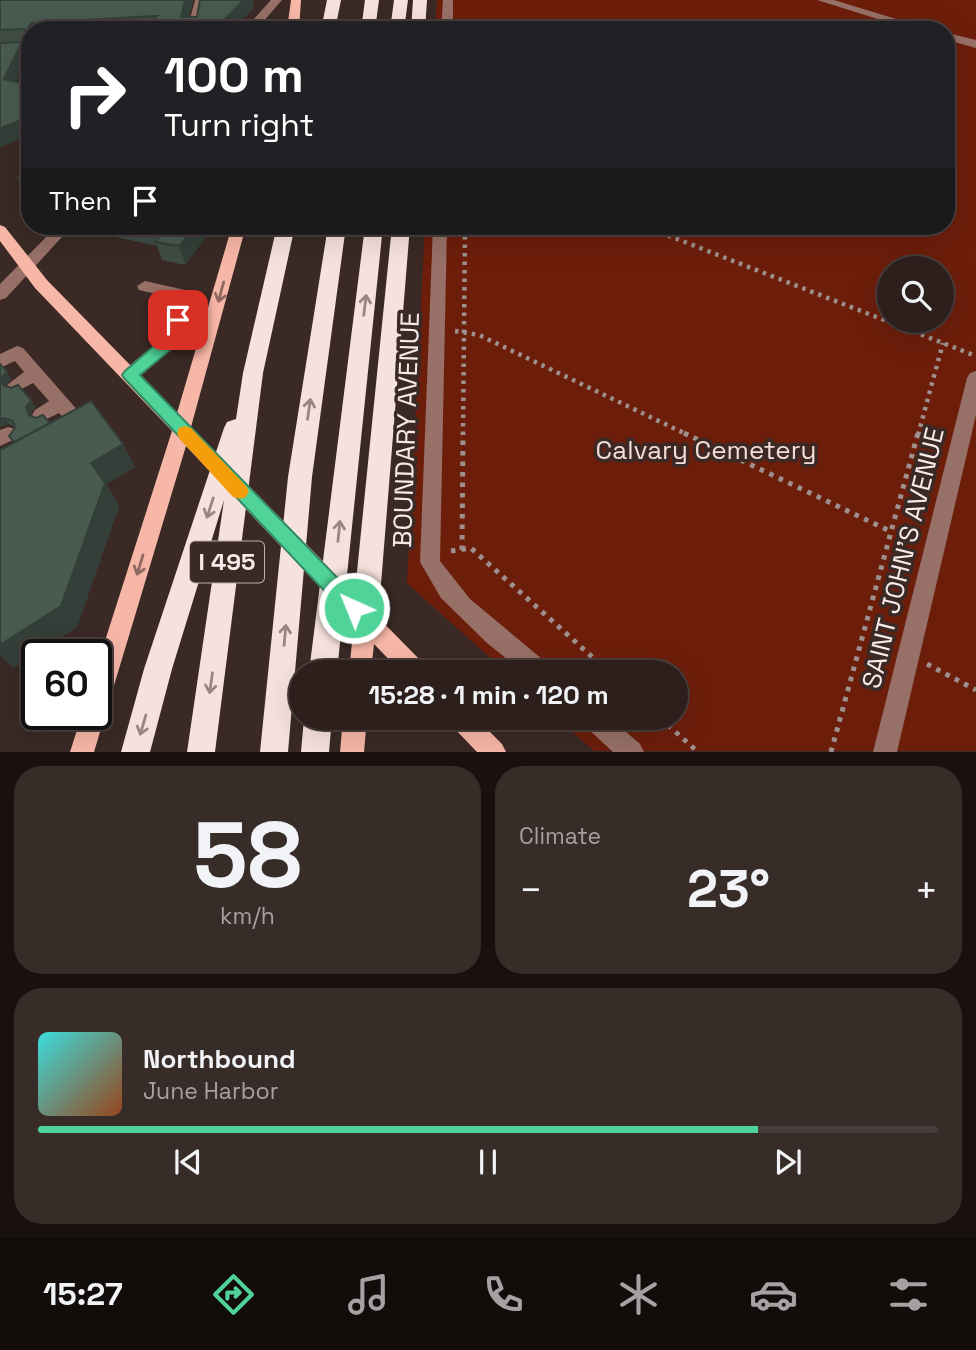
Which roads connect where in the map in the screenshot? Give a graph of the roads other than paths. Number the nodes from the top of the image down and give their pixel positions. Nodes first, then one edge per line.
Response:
1 (200, 0) edge
2 (277, 0) edge
3 (296, 0) edge
4 (334, 0) edge
5 (372, 0) edge
6 (401, 0) edge
7 (420, 0) edge
8 (448, 0) edge
9 (822, 0) edge
10 (194, 21) edge
11 (258, 21) edge
12 (294, 21) edge
13 (330, 21) edge
14 (369, 21) edge
15 (398, 21) edge
16 (419, 21) edge
17 (447, 21) edge
18 (895, 21) edge
19 (955, 38) edge
20 (976, 44) edge
21 (21, 51) edge
22 (0, 52) edge
23 (0, 230) edge
24 (56, 235) edge
25 (236, 235) edge
26 (284, 235) edge
27 (336, 235) edge
28 (373, 235) edge
29 (400, 235) edge
30 (440, 235) edge
31 (28, 265) junction
32 (145, 286) dead end
33 (0, 294) edge
34 (9, 349) edge
35 (0, 362) edge
36 (35, 373) junction
37 (253, 373) junction
38 (130, 375) junction
39 (976, 378) edge
40 (16, 385) edge
41 (61, 403) junction
42 (41, 415) edge
43 (182, 429) junction
44 (58, 440) edge
45 (365, 621) junction
46 (112, 655) edge
47 (324, 660) edge
48 (361, 660) edge
49 (404, 660) edge
50 (526, 660) edge
51 (89, 730) edge
52 (317, 730) edge
53 (354, 730) edge
54 (472, 730) edge
55 (607, 730) edge
56 (82, 751) edge
57 (135, 751) edge
58 (201, 751) edge
59 (274, 751) edge
60 (315, 751) edge
61 (352, 751) edge
62 (494, 751) edge
63 (632, 751) edge
64 (885, 751) edge

1 - 10 street
2 - 11 street
3 - 12 main road
4 - 13 highway
5 - 14 highway
6 - 15 highway
7 - 16 highway
8 - 17 street
9 - 18 street
19 - 20 street
21 - 22 street
23 - 31 main road
24 - 31 street
25 -> 43 main road
26 - 37 highway, I 495
59 -> 27 highway, I 495
47 -> 28 highway
29 - 45 highway
30 - 50 street, BOUNDARY AVENUE
31 - 33 street
31 - 38 main road
32 - 38 street
34 - 35 street
34 - 36 street
36 - 40 street
36 - 41 street
37 -> 57 highway
37 -> 58 highway, I 495
38 - 43 main road
39 - 64 street, SAINT JOHN'S AVENUE
41 - 42 street
41 - 44 street
43 - 45 main road
43 -> 46 main road
45 - 48 main road
45 - 49 main road
51 - 56 main road
52 - 60 highway
53 - 61 main road
54 - 62 main road
55 - 63 street

